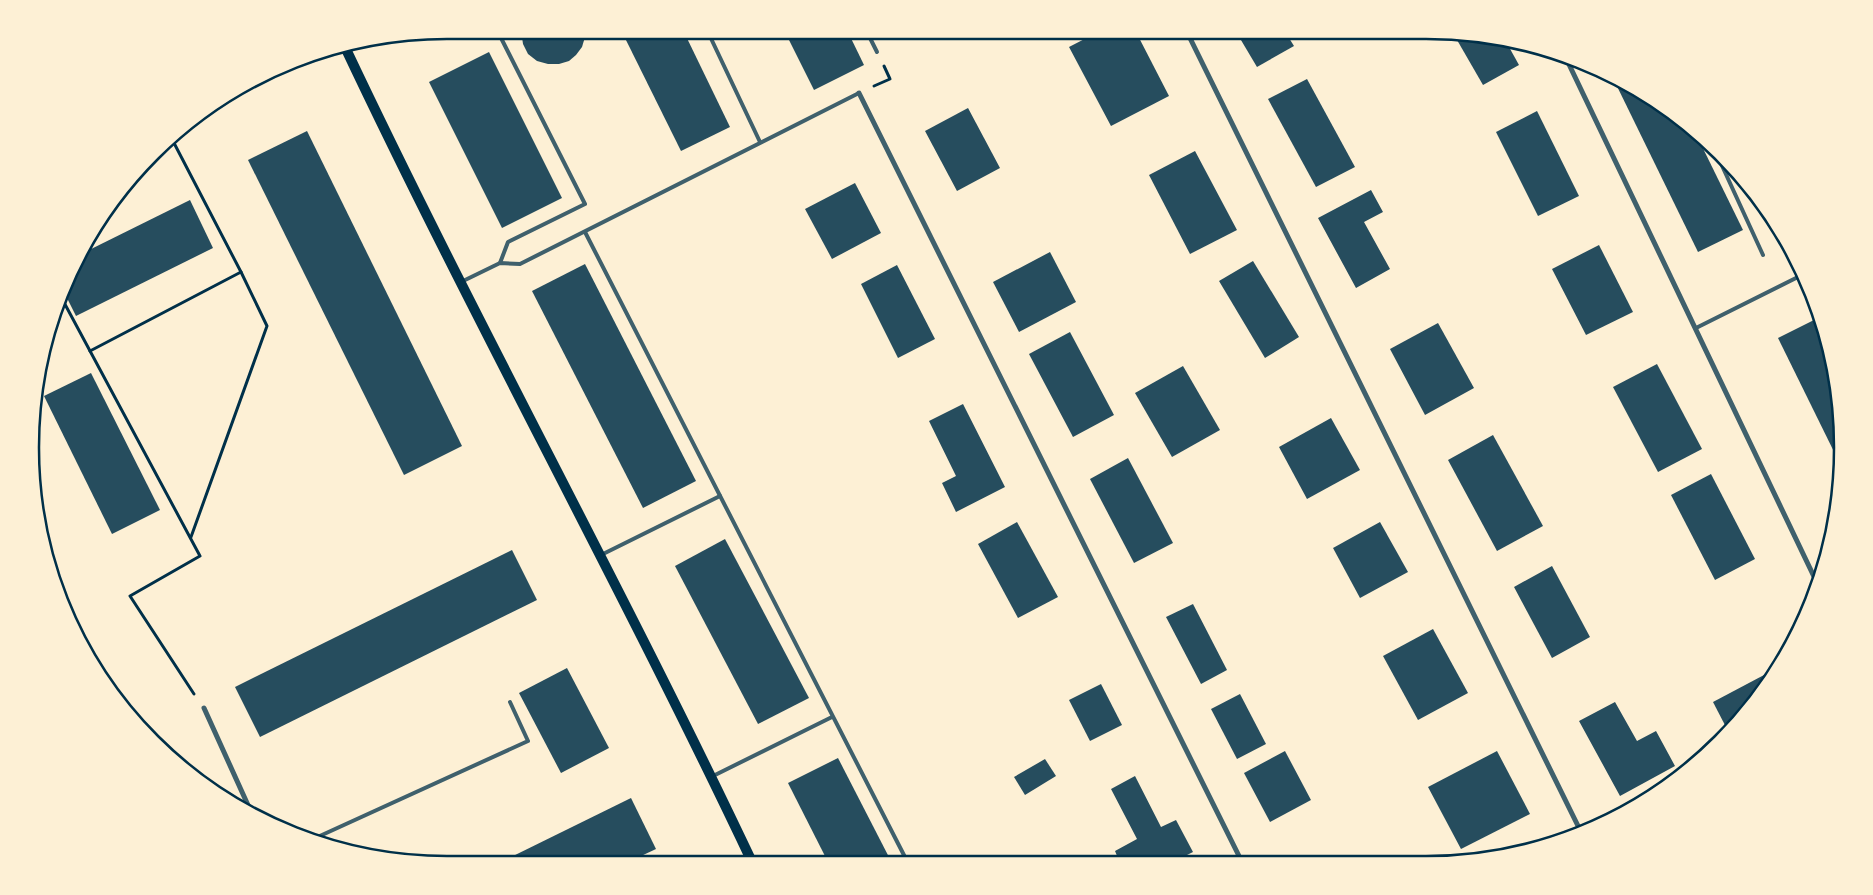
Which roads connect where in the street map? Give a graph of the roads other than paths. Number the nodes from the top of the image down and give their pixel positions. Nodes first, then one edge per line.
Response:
1 (502, 39) edge
2 (711, 39) edge
3 (870, 39) edge
4 (1190, 39) edge
5 (347, 52) edge
6 (877, 52) road end
7 (1569, 65) edge
8 (860, 94) joint
9 (760, 142) junction
10 (1722, 166) edge
11 (585, 232) junction
12 (1763, 255) dead end
13 (500, 262) junction
14 (1797, 278) edge
15 (461, 282) junction
16 (1696, 328) junction
17 (720, 496) junction
18 (600, 555) junction
19 (1814, 576) edge
20 (510, 702) dead end
21 (204, 708) road end
22 (832, 717) junction
23 (711, 777) junction
24 (247, 803) edge
25 (1578, 826) edge
26 (320, 836) edge
27 (749, 856) edge
28 (904, 856) edge
29 (1239, 856) edge

1 - 13 lane
2 - 9 lane
3 - 6 lane
4 - 25 street
5 - 15 main road
7 - 16 street
8 - 9 lane
8 - 29 street
9 - 11 lane
10 - 12 lane
11 - 13 lane
11 - 17 lane
13 - 15 lane
14 - 16 lane
15 - 18 main road
16 - 19 street
17 - 18 lane
17 - 22 lane
18 - 23 main road
20 - 26 lane
21 - 24 street
22 - 23 lane
22 - 28 lane
23 - 27 main road

